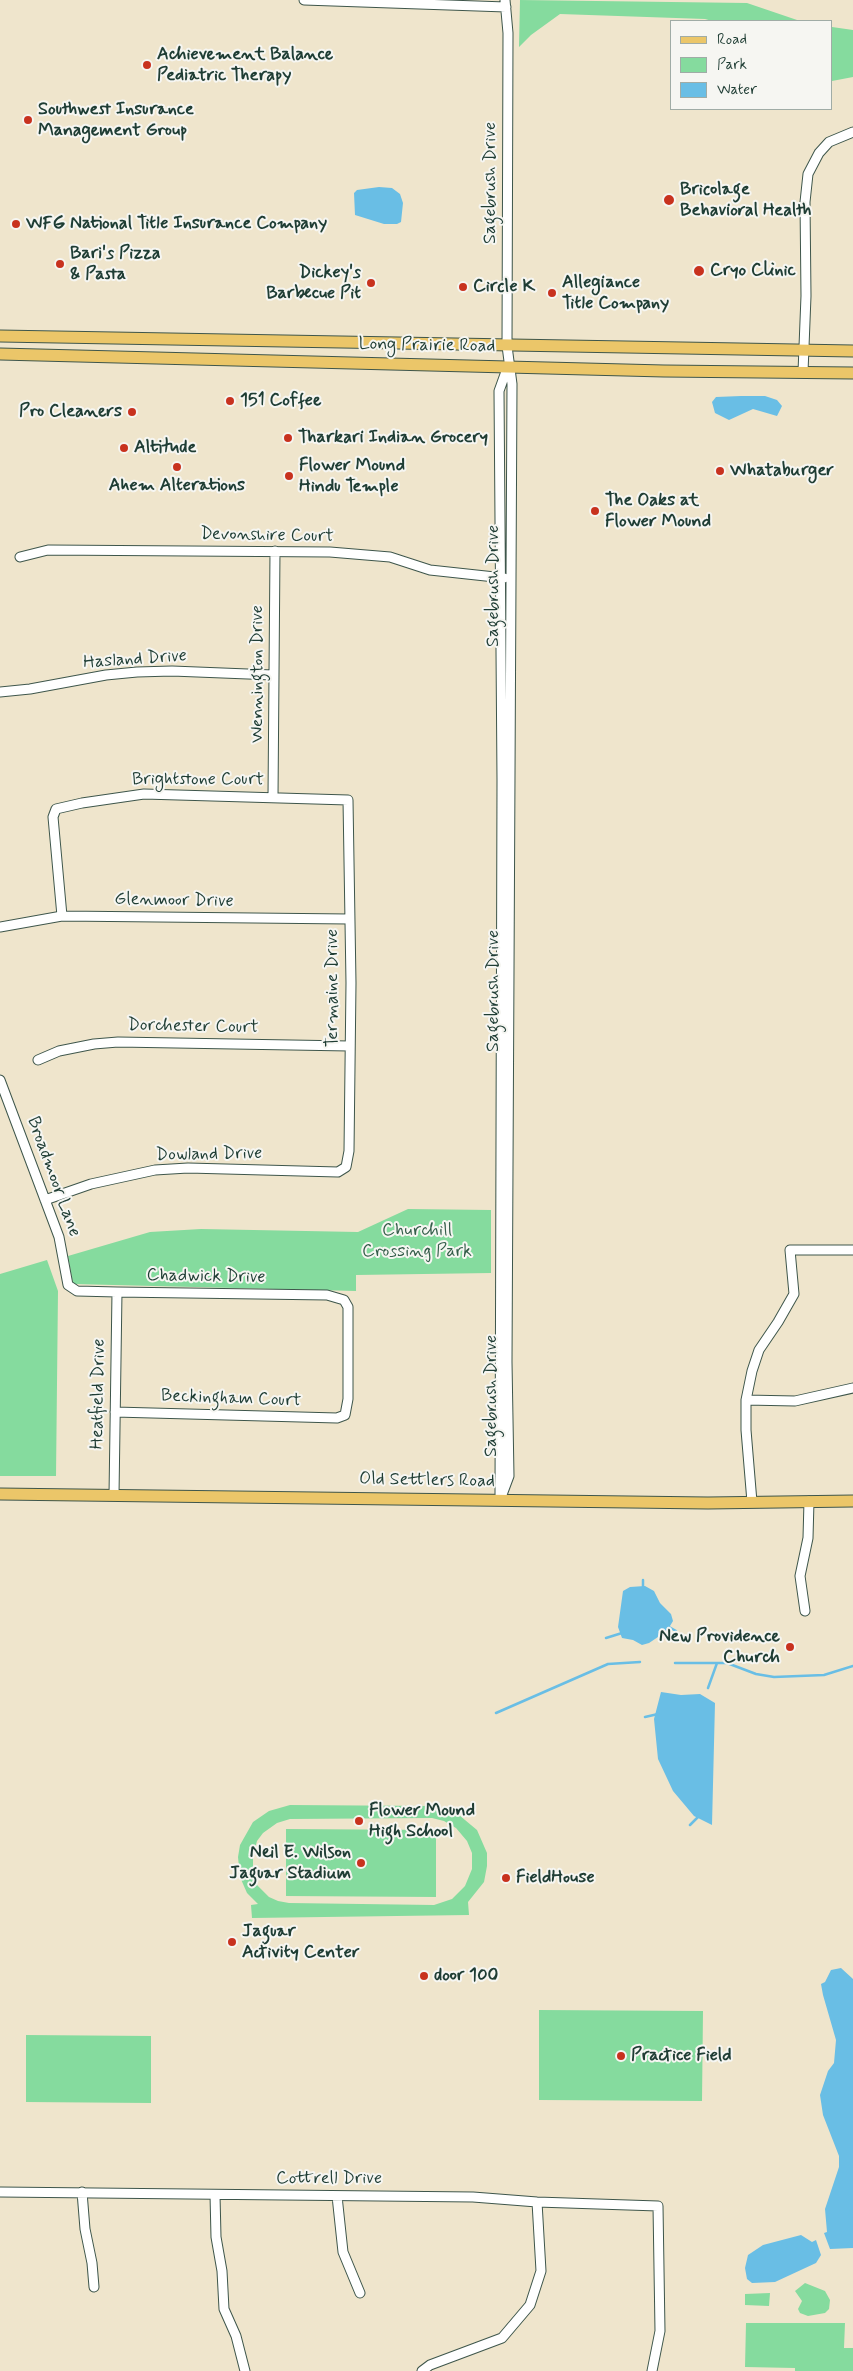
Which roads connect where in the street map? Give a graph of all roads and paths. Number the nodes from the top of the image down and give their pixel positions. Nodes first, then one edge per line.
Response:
1 (304, 0) edge
2 (505, 3) edge
3 (853, 132) edge
4 (0, 336) edge
5 (248, 340) junction
6 (507, 346) junction
7 (804, 349) junction
8 (853, 351) edge
9 (0, 354) edge
10 (246, 359) junction
11 (508, 365) junction
12 (803, 372) junction
13 (853, 372) edge
14 (499, 476) junction
15 (511, 516) junction
16 (275, 551) junction
17 (20, 557) dead end
18 (499, 578) junction
19 (512, 579) junction
20 (273, 675) junction
21 (0, 692) edge
22 (273, 797) junction
23 (348, 810) joint
24 (62, 916) junction
25 (349, 920) junction
26 (0, 927) edge
27 (349, 1046) junction
28 (38, 1060) dead end
29 (0, 1080) edge
30 (504, 1128) junction
31 (346, 1166) joint
32 (44, 1200) junction
33 (853, 1250) edge
34 (68, 1285) joint
35 (117, 1292) junction
36 (853, 1388) edge
37 (746, 1400) junction
38 (115, 1412) junction
39 (345, 1415) joint
40 (0, 1494) edge
41 (114, 1496) junction
42 (500, 1500) junction
43 (853, 1501) edge
44 (752, 1502) junction
45 (809, 1502) junction
46 (805, 1611) dead end
47 (0, 2192) edge
48 (82, 2192) junction
49 (215, 2195) junction
50 (337, 2196) junction
51 (537, 2202) junction
52 (94, 2287) dead end
53 (360, 2293) dead end
54 (246, 2371) edge
55 (422, 2371) edge
56 (652, 2371) edge

1 - 2 street
2 - 6 street, Sagebrush Drive
3 - 7 street
4 - 5 main road, Long Prairie Road
5 - 6 main road, Long Prairie Road
5 - 10 main road
6 - 7 main road, Long Prairie Road
6 - 11 street, Sagebrush Drive
7 - 8 main road, Long Prairie Road
7 - 12 street
9 - 10 main road, Long Prairie Road
10 - 11 main road, Long Prairie Road
11 - 12 main road, Long Prairie Road
11 - 14 street, Sagebrush Drive
11 - 15 street, Sagebrush Drive
12 - 13 main road, Long Prairie Road
14 - 15 street
14 - 18 street, Sagebrush Drive
15 - 19 street, Sagebrush Drive
16 - 17 street, Devonshire Court
16 - 18 street, Devonshire Court
16 - 20 street, Wennington Drive
18 - 19 street, Devonshire Court
18 - 30 street, Sagebrush Drive
19 - 30 street, Sagebrush Drive
20 - 21 street, Hasland Drive
20 - 22 street, Wennington Drive
22 - 23 street, Brightstone Court
22 - 24 street, Brightstone Court
23 - 25 street, Termaine Drive
24 - 25 street, Glenmoor Drive
24 - 26 street, Glenmoor Drive
25 - 27 street, Termaine Drive
27 - 28 street, Dorchester Court
27 - 31 street, Termaine Drive
29 - 32 street, Broadmoor Lane
30 - 42 street, Sagebrush Drive
31 - 32 street, Dowland Drive
32 - 34 street, Broadmoor Lane
33 - 37 street
34 - 35 street, Chadwick Drive
35 - 38 street, Heatfield Drive
35 - 39 street, Chadwick Drive
36 - 37 street
37 - 44 street
38 - 39 street, Beckingham Court
38 - 41 street, Heatfield Drive
40 - 41 main road, Old Settlers Road
41 - 42 main road, Old Settlers Road
42 - 44 main road, Old Settlers Road
43 - 45 main road, Old Settlers Road
44 - 45 main road, Old Settlers Road
45 - 46 street
47 - 48 street, Cottrell Drive
48 - 49 street, Cottrell Drive
48 - 52 street
49 - 50 street, Cottrell Drive
49 - 54 street
50 - 51 street, Cottrell Drive
50 - 53 street
51 - 55 street
51 - 56 street, Cottrell Drive

